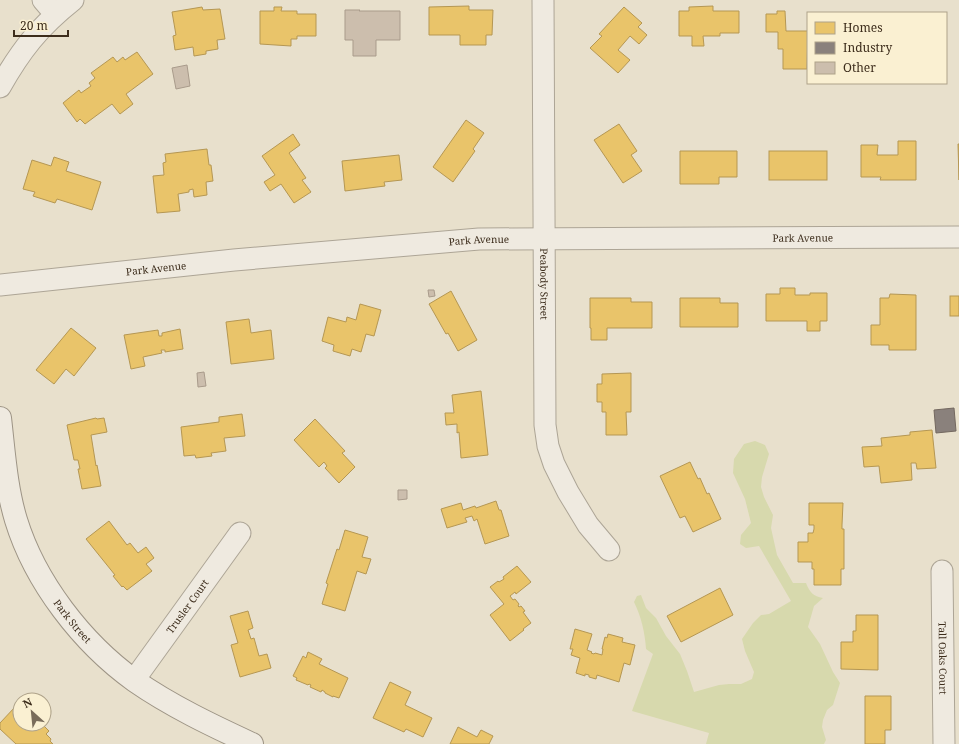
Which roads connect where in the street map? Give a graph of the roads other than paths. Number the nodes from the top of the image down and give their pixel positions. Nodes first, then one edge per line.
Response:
1 (73, 0) edge
2 (543, 0) edge
3 (49, 7) edge
4 (0, 87) edge
5 (959, 238) edge
6 (544, 239) junction
7 (0, 285) edge
8 (0, 418) edge
9 (240, 533) dead end
10 (609, 550) dead end
11 (942, 571) dead end
12 (134, 680) junction
13 (244, 742) edge
14 (944, 744) edge

1 - 3 street
2 - 6 street, Peabody Street
3 - 4 street
5 - 6 street, Park Avenue
6 - 7 street, Park Avenue
6 - 10 street, Peabody Street
8 - 12 street, Park Street
9 - 12 street, Trusler Court
11 - 14 street, Tall Oaks Court
12 - 13 street, Park Street

